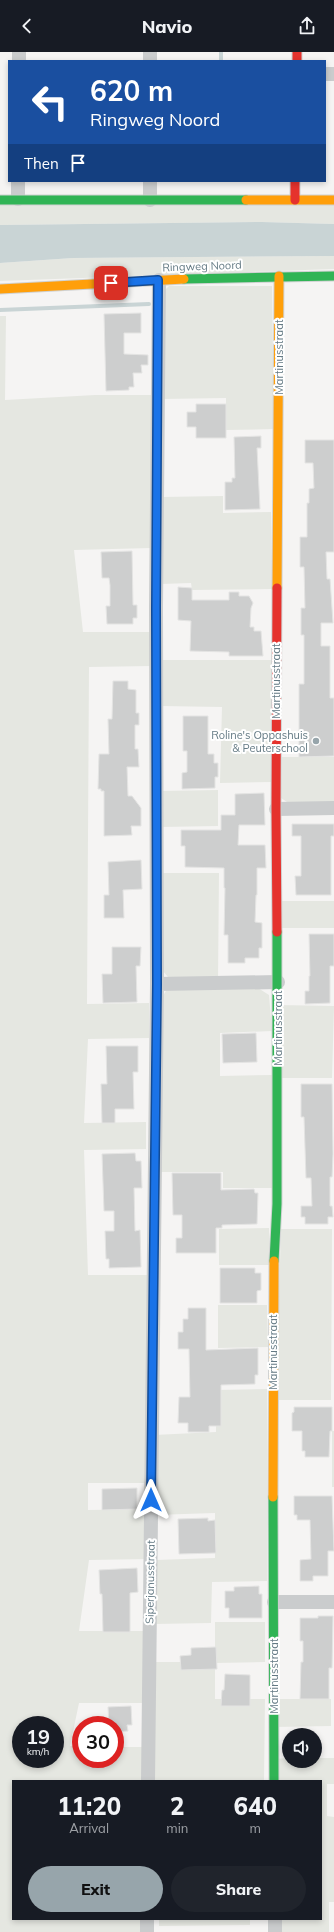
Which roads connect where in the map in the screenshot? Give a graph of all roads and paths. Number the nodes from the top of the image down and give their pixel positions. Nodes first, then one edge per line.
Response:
1 (18, 182) edge
2 (150, 182) edge
3 (295, 182) edge
4 (18, 199) junction
5 (0, 200) edge
6 (150, 200) junction
7 (295, 200) junction
8 (334, 200) edge
9 (279, 276) junction
10 (334, 276) edge
11 (158, 280) junction
12 (0, 289) edge
13 (276, 808) junction
14 (334, 808) edge
15 (278, 982) junction
16 (157, 984) junction
17 (274, 1602) junction
18 (334, 1602) edge
19 (148, 1780) edge
20 (274, 1780) edge
21 (147, 1920) edge
22 (275, 1920) edge
23 (147, 1932) edge
24 (275, 1932) edge

1 - 4 street
2 - 6 street
3 - 7 street
4 - 5 street
4 - 6 street
6 - 7 street
7 - 8 street
9 - 10 street, Ringweg Noord
9 - 11 street, Ringweg Noord
9 - 13 street, Martinusstraat
11 - 12 street, Ringweg Noord
11 - 16 street, Siperjanusstraat
13 - 14 street
13 - 15 street, Martinusstraat
15 - 16 street
15 - 17 street, Martinusstraat
16 - 19 street, Siperjanusstraat
17 - 18 street
17 - 20 street, Martinusstraat
21 - 23 street
22 - 24 street

